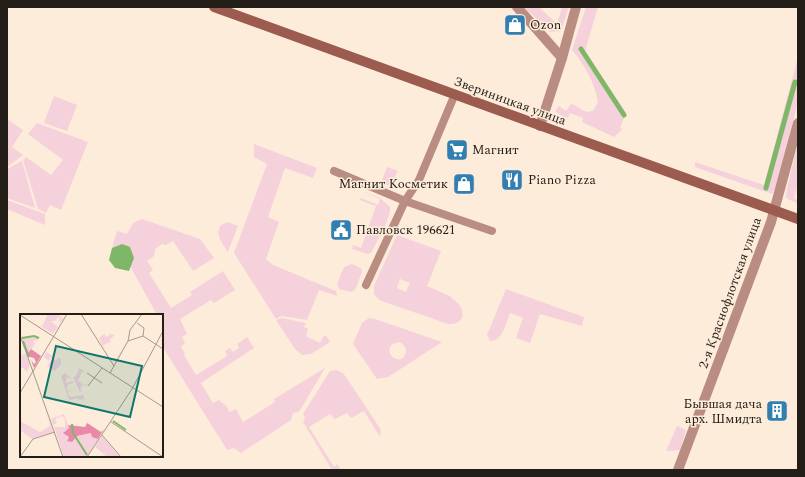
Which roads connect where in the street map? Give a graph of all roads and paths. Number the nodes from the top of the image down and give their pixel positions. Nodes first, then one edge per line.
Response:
1 (214, 7) edge
2 (517, 7) edge
3 (576, 7) edge
4 (562, 58) junction
5 (455, 94) junction
6 (798, 123) edge
7 (540, 126) junction
8 (334, 171) dead end
9 (405, 201) junction
10 (774, 210) junction
11 (798, 219) edge
12 (492, 231) dead end
13 (366, 285) dead end
14 (678, 470) edge

1 - 5 street, Звериницкая улица
2 - 4 street
3 - 4 street
4 - 7 street
5 - 7 street, Звериницкая улица
5 - 9 lane
6 - 10 street, 2-я Краснофлотская улица
7 - 10 street, Звериницкая улица
8 - 9 lane
9 - 12 lane
9 - 13 lane
10 - 11 street, Звериницкая улица
10 - 14 street, 2-я Краснофлотская улица

